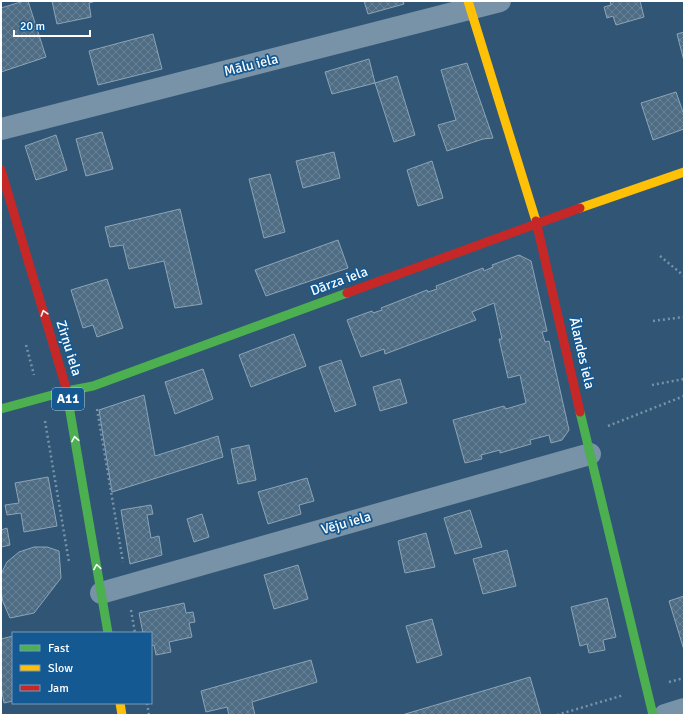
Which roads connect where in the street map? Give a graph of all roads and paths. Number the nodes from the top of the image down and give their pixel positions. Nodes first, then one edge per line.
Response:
1 (500, 1) edge
2 (469, 5) edge
3 (1, 129) edge
4 (1, 170) edge
5 (684, 172) edge
6 (538, 223) junction
7 (660, 256) dead end
8 (684, 276) edge
9 (684, 317) edge
10 (653, 321) dead end
11 (24, 338) dead end
12 (684, 379) edge
13 (652, 385) dead end
14 (67, 391) junction
15 (684, 396) edge
16 (41, 399) junction
17 (1, 409) edge
18 (588, 444) junction
19 (69, 562) dead end
20 (101, 593) junction
21 (108, 632) edge
22 (684, 678) edge
23 (647, 688) junction
24 (120, 704) edge
25 (147, 704) edge
26 (684, 709) edge
27 (122, 715) edge
28 (149, 715) edge
29 (557, 715) edge
30 (654, 715) edge
31 (664, 715) edge

1 - 2 street, Mālu iela
2 - 3 street, Mālu iela
2 - 6 main road, Ālandes iela
14 -> 4 main road, Zirņu iela / A11
5 - 6 main road, Dārza iela
6 - 14 main road, Dārza iela
6 - 18 main road, Ālandes iela
7 - 8 path
9 - 10 path
11 - 16 path
12 - 13 path
14 - 16 main road, Dārza iela
20 -> 14 main road, Zirņu iela / A11
15 - 18 path
16 - 17 main road, Dārza iela
16 - 19 path
18 - 20 street, Vēju iela
18 - 23 main road, Ālandes iela
20 - 21 main road, Zirņu iela / A11
22 - 23 path
23 - 29 path
23 - 30 main road, Ālandes iela
24 - 27 main road
25 - 28 path
26 - 31 street

